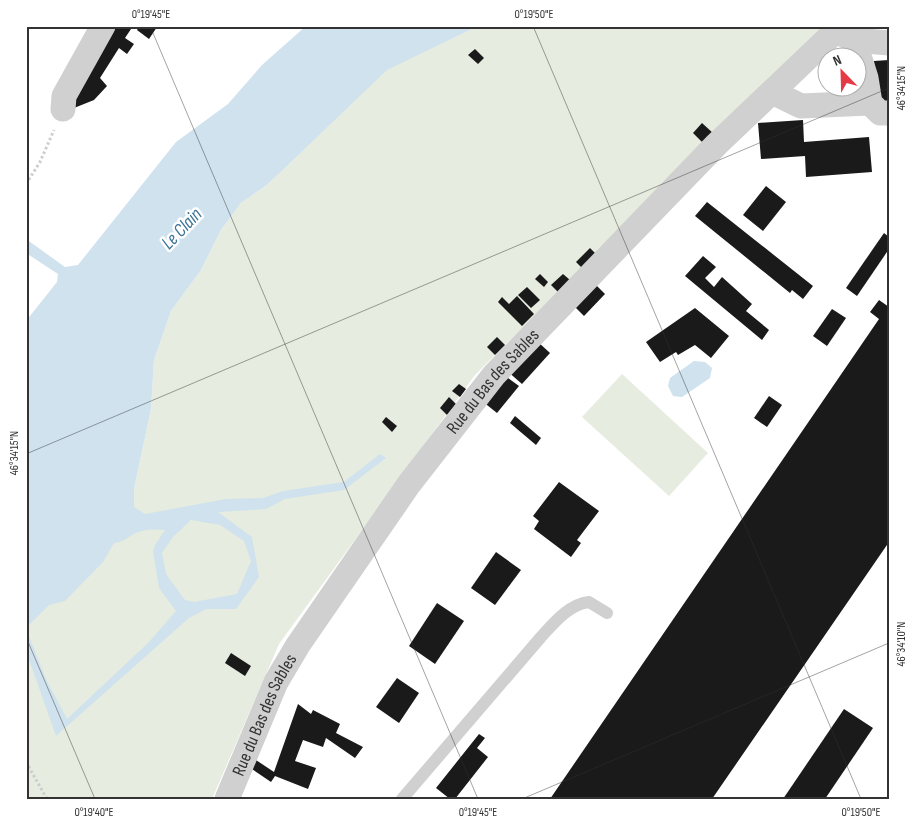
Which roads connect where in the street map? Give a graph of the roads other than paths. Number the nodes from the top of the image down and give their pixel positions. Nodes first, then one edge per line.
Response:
1 (103, 26) edge
2 (844, 32) edge
3 (889, 43) edge
4 (772, 92) junction
5 (879, 108) edge
6 (63, 109) road end
7 (607, 613) dead end
8 (228, 799) edge
9 (402, 799) edge

1 - 6 street
2 - 3 street
2 - 4 street, Rue du Bas des Sables
2 - 5 street
4 - 5 street
4 - 8 street, Rue du Bas des Sables
7 - 9 lane

